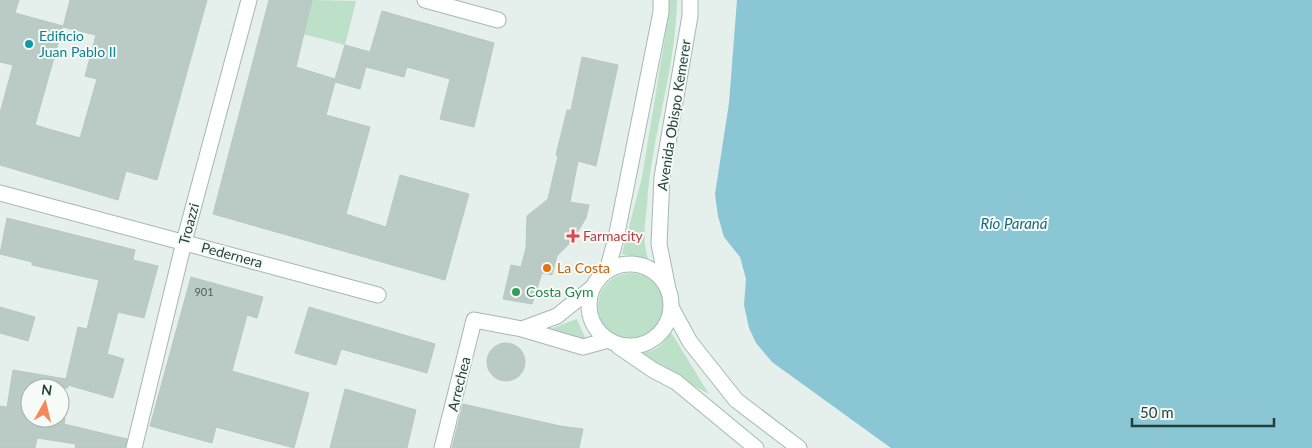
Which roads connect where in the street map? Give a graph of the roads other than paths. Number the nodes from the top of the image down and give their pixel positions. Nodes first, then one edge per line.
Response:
1 (249, 0) edge
2 (425, 0) edge
3 (660, 0) edge
4 (690, 0) edge
5 (498, 20) dead end
6 (0, 193) edge
7 (184, 242) junction
8 (607, 271) junction
9 (593, 288) junction
10 (668, 289) junction
11 (378, 295) dead end
12 (672, 308) junction
13 (522, 329) junction
14 (611, 342) junction
15 (134, 448) edge
16 (442, 448) edge
17 (756, 448) edge
18 (799, 448) edge

1 - 7 street, Troazzi
2 - 5 street
3 - 8 street
4 - 10 street, Avenida Obispo Kemerer
6 - 7 street, Pedernera
7 - 11 street, Pedernera
7 - 15 street, Troazzi
8 - 9 street
8 - 10 street
9 - 13 street
9 - 14 street
10 - 12 street, Avenida Obispo Kemerer
12 - 14 street
12 - 18 street, Avenida Obispo Kemerer
13 - 14 street
13 - 16 street, Arrechea
14 - 17 street

